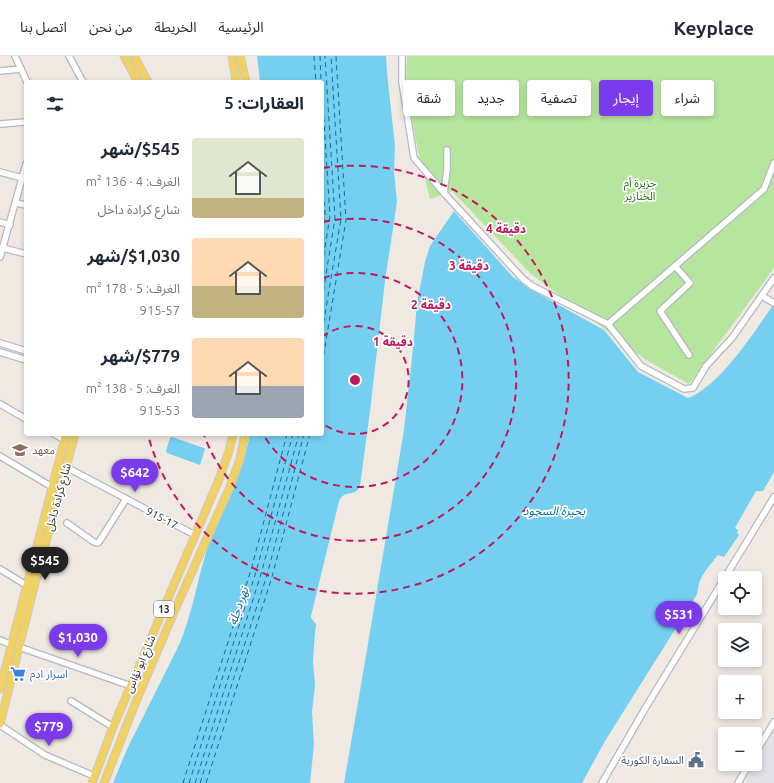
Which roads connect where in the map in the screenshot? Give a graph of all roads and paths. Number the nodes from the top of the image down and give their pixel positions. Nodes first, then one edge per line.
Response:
1 (15, 56) edge
2 (69, 56) edge
3 (124, 56) edge
4 (134, 56) edge
5 (232, 56) edge
6 (240, 56) edge
7 (402, 56) edge
8 (21, 69) junction
9 (0, 71) edge
10 (26, 80) edge
11 (82, 80) edge
12 (137, 80) edge
13 (147, 80) edge
14 (236, 80) edge
15 (246, 80) edge
16 (24, 122) edge
17 (0, 124) edge
18 (447, 150) dead end
19 (774, 163) edge
20 (24, 171) edge
21 (0, 172) edge
22 (22, 178) junction
23 (444, 193) junction
24 (16, 203) junction
25 (24, 205) edge
26 (0, 222) edge
27 (10, 224) junction
28 (3, 248) junction
29 (24, 253) edge
30 (0, 258) edge
31 (675, 266) junction
32 (774, 278) edge
33 (762, 296) junction
34 (773, 302) edge
35 (608, 324) junction
36 (0, 343) edge
37 (24, 350) edge
38 (0, 352) edge
39 (688, 356) dead end
40 (24, 359) edge
41 (0, 404) edge
42 (24, 417) edge
43 (74, 436) edge
44 (233, 436) edge
45 (245, 436) edge
46 (65, 437) edge
47 (0, 456) edge
48 (66, 467) junction
49 (53, 484) junction
50 (61, 484) junction
51 (774, 497) edge
52 (126, 499) junction
53 (67, 523) dead end
54 (195, 535) junction
55 (0, 569) edge
56 (27, 583) junction
57 (35, 583) junction
58 (0, 640) edge
59 (15, 646) junction
60 (131, 686) junction
61 (0, 689) edge
62 (71, 701) dead end
63 (774, 722) edge
64 (0, 724) edge
65 (113, 727) junction
66 (762, 742) edge
67 (745, 771) edge
68 (93, 779) edge
69 (104, 783) edge
70 (602, 783) edge
71 (738, 783) edge

1 - 8 street
2 - 11 street
3 - 12 main road
4 - 13 main road
5 - 14 main road
6 - 15 main road
7 - 23 street
8 - 9 street
8 - 10 street
16 - 17 street
18 - 23 street
19 - 31 street
20 - 22 street
21 - 22 street
22 - 24 street
23 - 35 street
24 - 25 street
24 - 27 street
26 - 27 street
27 - 28 street
28 - 29 street
28 - 30 street
31 - 35 street
31 - 39 street
32 - 33 street
33 - 34 street
33 - 35 street
36 - 37 street
38 - 40 street
41 - 42 street
43 - 48 main road, شارع كرادة داخل
44 - 54 main road, شارع ابو نؤاس / 13
45 - 69 main road, شارع ابو نؤاس / 13
46 - 49 main road, شارع كرادة داخل
47 - 49 street
48 - 50 main road, شارع كرادة داخل
48 - 52 street, 915-17
49 - 50 main road
49 - 56 main road, شارع كرادة داخل
50 - 57 main road, شارع كرادة داخل
51 - 70 street
52 - 53 street
52 - 54 street, 915-17
54 - 60 main road, شارع ابو نؤاس / 13
55 - 56 street
56 - 57 main road
56 - 59 main road, شارع كرادة داخل
57 - 59 main road, شارع كرادة داخل
58 - 59 street
59 - 60 street
59 - 61 main road, شارع كرادة داخل
59 - 64 main road, شارع كرادة داخل
60 - 65 main road, شارع ابو نؤاس / 13
62 - 65 street
63 - 66 street
64 - 68 street
65 - 68 main road, شارع ابو نؤاس / 13
67 - 71 street

